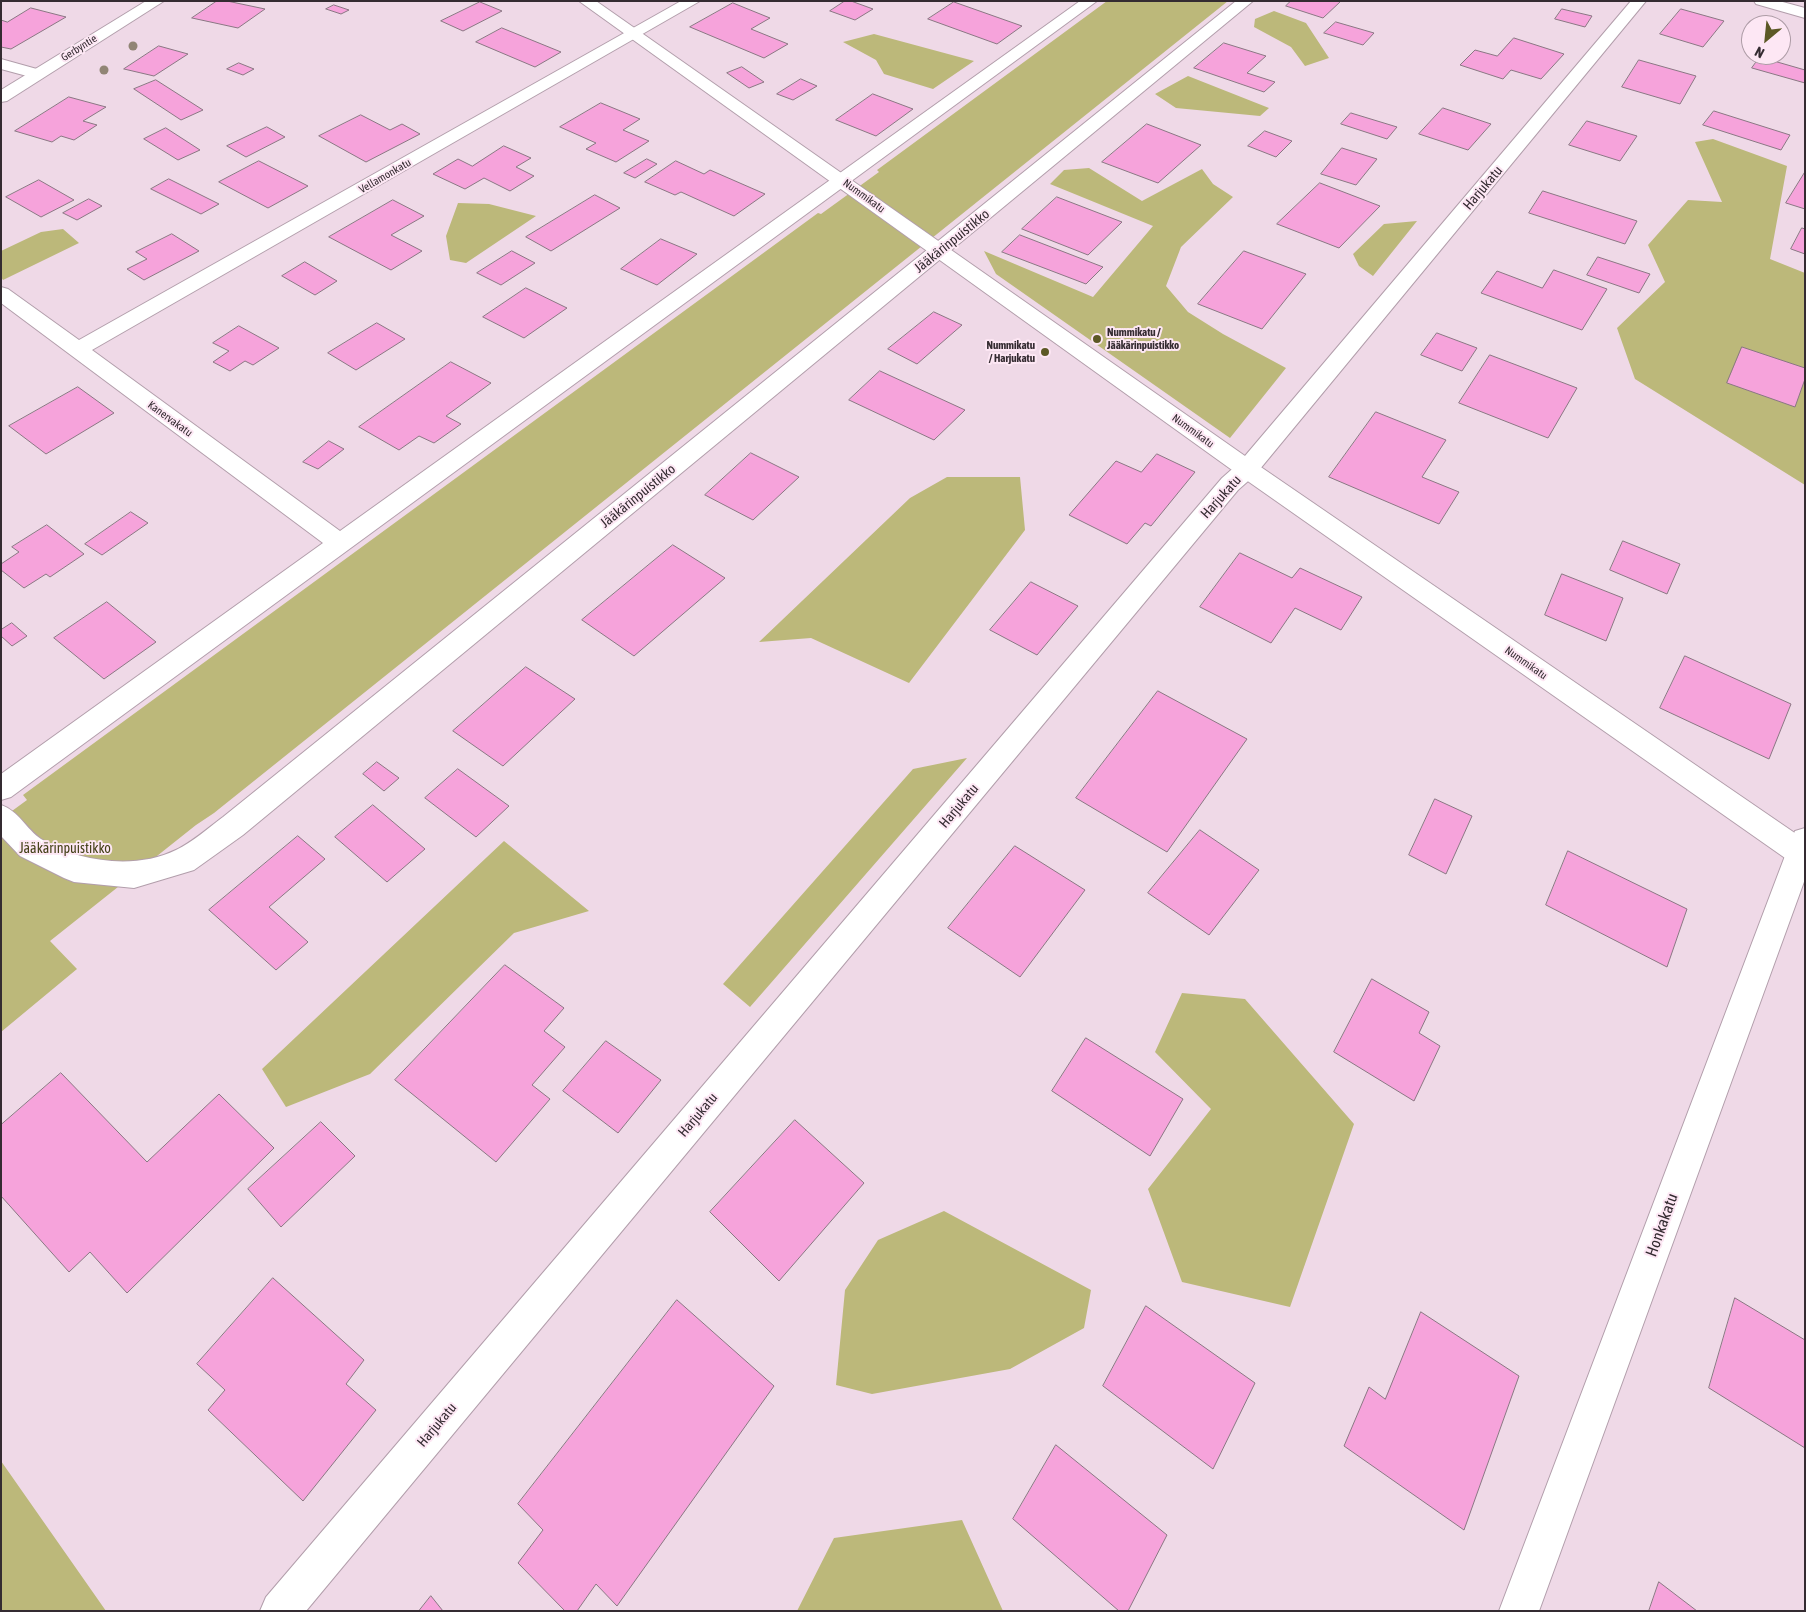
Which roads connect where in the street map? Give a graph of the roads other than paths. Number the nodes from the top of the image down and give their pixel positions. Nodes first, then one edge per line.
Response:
1 (157, 1) edge
2 (586, 1) edge
3 (693, 1) edge
4 (1090, 1) edge
5 (1246, 1) edge
6 (1639, 1) edge
7 (1762, 1) edge
8 (1805, 13) edge
9 (633, 35) junction
10 (1, 64) edge
11 (38, 74) junction
12 (1, 97) edge
13 (842, 180) junction
14 (940, 251) junction
15 (1, 294) edge
16 (77, 350) junction
17 (1247, 469) junction
18 (340, 544) junction
19 (1, 789) edge
20 (1, 817) edge
21 (1803, 850) edge
22 (280, 1611) edge
23 (1519, 1611) edge

1 - 11 street, Gerbyntie
2 - 9 street, Nummikatu
3 - 9 street, Vellamonkatu
4 - 13 street
5 - 14 street, Jääkärinpuistikko
6 - 17 street, Harjukatu
7 - 8 street
9 - 13 street, Nummikatu
9 - 16 street, Vellamonkatu
10 - 11 street
11 - 12 street, Gerbyntie
13 - 14 street, Nummikatu
13 - 18 street
14 - 17 street, Nummikatu
14 - 20 street, Jääkärinpuistikko
15 - 16 street, Kanervakatu
16 - 18 street, Kanervakatu
17 - 21 street, Nummikatu
17 - 22 street, Harjukatu
18 - 19 street
21 - 23 street, Honkakatu

